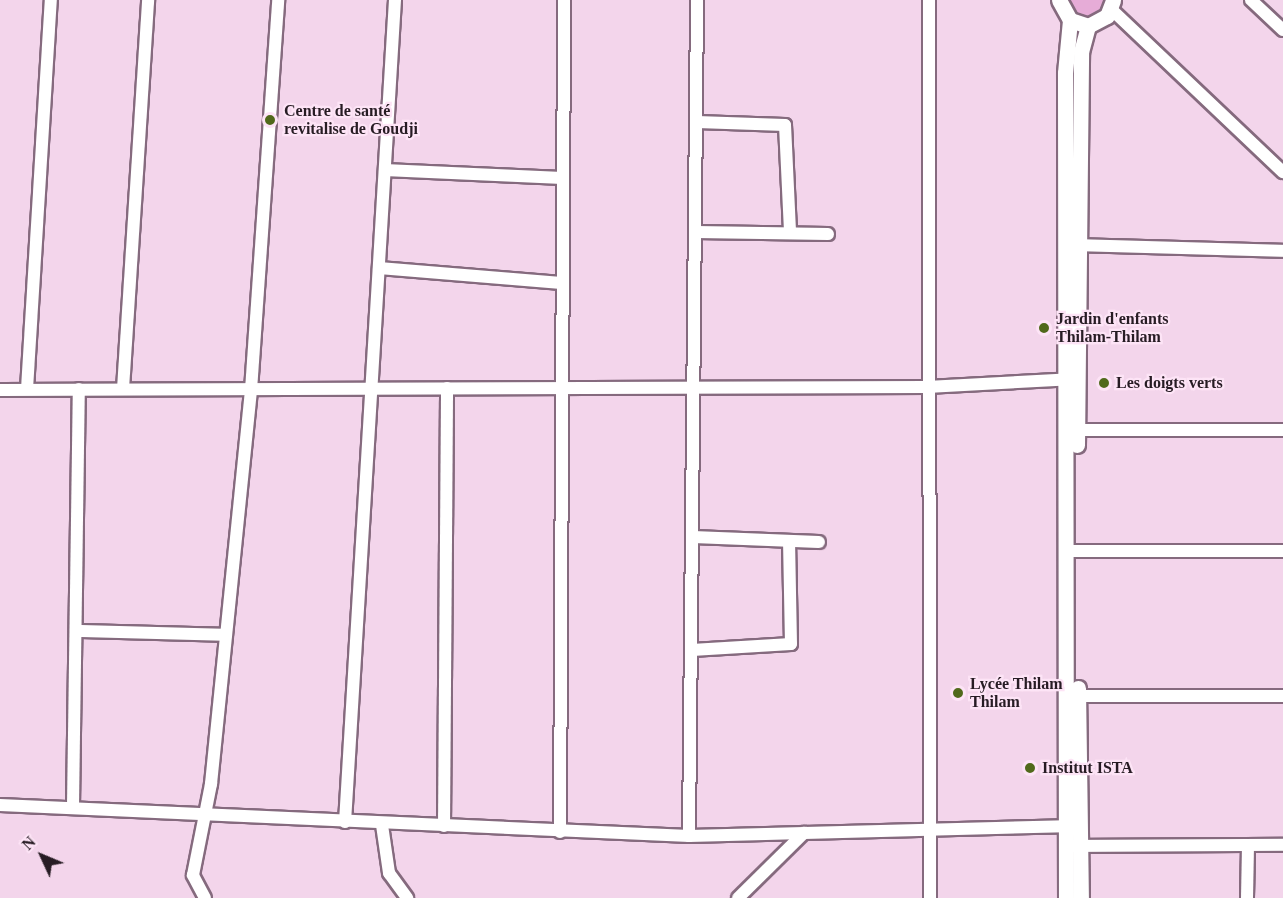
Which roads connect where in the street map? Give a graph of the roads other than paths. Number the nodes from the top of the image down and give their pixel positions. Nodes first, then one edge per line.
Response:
1 (51, 0) edge
2 (148, 0) edge
3 (278, 0) edge
4 (395, 0) edge
5 (564, 0) edge
6 (697, 0) edge
7 (928, 0) edge
8 (1059, 0) edge
9 (1251, 0) edge
10 (1112, 5) edge
11 (1070, 20) junction
12 (1088, 26) junction
13 (1283, 30) edge
14 (697, 122) junction
15 (385, 170) junction
16 (1283, 172) edge
17 (562, 178) junction
18 (696, 232) junction
19 (790, 232) junction
20 (828, 234) dead end
21 (1073, 245) junction
22 (1283, 251) edge
23 (379, 268) junction
24 (561, 283) junction
25 (1072, 379) junction
26 (927, 387) junction
27 (371, 388) junction
28 (447, 388) junction
29 (560, 388) junction
30 (696, 388) junction
31 (27, 389) junction
32 (79, 389) junction
33 (123, 389) junction
34 (0, 390) edge
35 (251, 390) junction
36 (1077, 430) junction
37 (1283, 430) edge
38 (693, 537) junction
39 (789, 541) junction
40 (819, 543) dead end
41 (1072, 551) junction
42 (1283, 551) edge
43 (78, 631) junction
44 (226, 635) junction
45 (692, 650) junction
46 (1073, 696) junction
47 (1283, 696) edge
48 (0, 805) edge
49 (73, 806) junction
50 (207, 813) junction
51 (345, 822) junction
52 (381, 825) junction
53 (444, 826) junction
54 (1073, 826) junction
55 (930, 829) junction
56 (560, 832) junction
57 (804, 833) junction
58 (689, 836) junction
59 (1283, 845) edge
60 (1073, 846) junction
61 (1248, 846) junction
62 (205, 898) edge
63 (407, 898) edge
64 (738, 898) edge
65 (930, 898) edge
66 (1066, 898) edge
67 (1081, 898) edge
68 (1247, 898) edge

1 - 31 street
2 - 33 street
3 - 35 street
4 - 15 street
5 - 17 street
6 - 14 street
7 - 26 street
8 - 11 main road
9 - 13 street
10 - 12 main road
10 - 16 street
11 - 12 main road
11 - 21 main road
12 - 21 main road
14 - 18 street
14 - 19 street
15 - 17 street
15 - 23 street
17 - 24 street
18 - 19 street
18 - 30 street
19 - 20 street
21 - 22 street
21 - 25 main road
23 - 24 street
23 - 27 street
24 - 29 street
25 - 26 street
25 - 36 main road
25 - 41 main road
26 - 30 street
26 - 55 street
27 - 28 street
27 - 35 street
27 - 51 street
28 - 29 street
28 - 53 street
29 - 30 street
29 - 56 street
30 - 38 street
31 - 32 street
31 - 34 street
32 - 33 street
32 - 43 street
33 - 35 street
35 - 44 street
36 - 37 street
36 - 41 main road
38 - 39 street
38 - 45 street
39 - 40 street
39 - 45 street
41 - 42 street
41 - 46 main road
43 - 44 street
43 - 49 street
44 - 50 street
45 - 58 street
46 - 47 street
46 - 54 main road
48 - 49 street
49 - 50 street
50 - 51 street
50 - 62 street
51 - 52 street
52 - 53 street
52 - 63 street
53 - 56 street
54 - 55 street
54 - 60 main road
55 - 57 street
55 - 65 street
56 - 58 street
57 - 58 street
57 - 64 street
59 - 61 street
60 - 61 street
60 - 66 main road
60 - 67 main road
61 - 68 street

